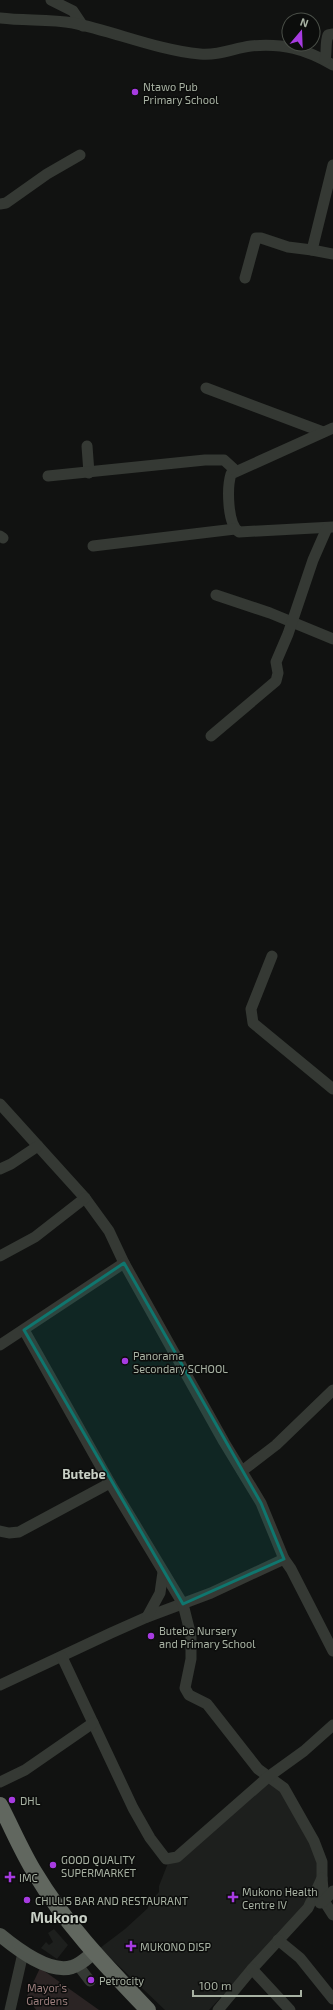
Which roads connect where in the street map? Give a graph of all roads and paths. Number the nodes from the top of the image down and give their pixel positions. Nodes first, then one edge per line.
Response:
1 (51, 0) edge
2 (0, 18) edge
3 (83, 26) junction
4 (333, 34) edge
5 (329, 62) edge
6 (80, 155) dead end
7 (333, 164) edge
8 (0, 204) edge
9 (312, 250) junction
10 (333, 254) edge
11 (245, 278) dead end
12 (206, 388) dead end
13 (328, 430) edge
14 (87, 446) dead end
15 (236, 471) junction
16 (88, 473) junction
17 (48, 476) dead end
18 (330, 528) edge
19 (235, 529) junction
20 (93, 546) dead end
21 (216, 595) dead end
22 (292, 622) junction
23 (333, 639) edge
24 (211, 736) dead end
25 (272, 956) dead end
26 (333, 1089) edge
27 (0, 1104) edge
28 (38, 1146) junction
29 (0, 1169) edge
30 (85, 1198) junction
31 (0, 1256) edge
32 (124, 1263) junction
33 (24, 1330) junction
34 (0, 1345) edge
35 (333, 1390) edge
36 (242, 1471) junction
37 (110, 1483) junction
38 (0, 1531) edge
39 (284, 1559) junction
40 (163, 1572) junction
41 (183, 1604) junction
42 (147, 1617) junction
43 (333, 1651) edge
44 (62, 1657) junction
45 (0, 1685) edge
46 (93, 1722) junction
47 (333, 1725) edge
48 (268, 1777) junction
49 (0, 1782) edge
50 (0, 1805) edge
51 (322, 1878) junction
52 (333, 1891) edge
53 (324, 1901) junction
54 (308, 1908) junction
55 (333, 1915) edge
56 (0, 1935) edge
57 (278, 1940) junction
58 (22, 1953) junction
59 (93, 1953) junction
60 (77, 1964) junction
61 (252, 1969) junction
62 (90, 1981) dead end
63 (333, 1999) edge
64 (220, 2009) edge
65 (10, 2010) edge
66 (148, 2010) edge
67 (290, 2010) edge

1 - 3 street
2 - 3 street
3 - 5 street
4 - 5 street
6 - 8 street
7 - 9 street
9 - 10 street
9 - 11 street
12 - 13 street
13 - 15 street
14 - 16 street
15 - 16 street
15 - 19 street
16 - 17 street
18 - 19 street
18 - 22 street
19 - 20 street
21 - 22 street
22 - 23 street
22 - 24 street
25 - 26 street
27 - 28 street
28 - 29 street
28 - 30 street
30 - 31 street
30 - 32 street
32 - 33 street
32 - 36 street
33 - 34 street
33 - 37 street
35 - 36 street
36 - 39 street
37 - 38 street
37 - 40 street
39 - 41 street
39 - 43 street
40 - 41 street
40 - 42 street
41 - 42 street
41 - 48 street
42 - 44 street
44 - 45 street
44 - 46 street
46 - 48 street
46 - 49 street
47 - 48 street
48 - 51 street
50 - 59 highway
51 - 53 street
51 - 54 street
52 - 53 street
53 - 54 street
53 - 55 street
54 - 57 street
56 - 58 main road
57 - 61 street
57 - 63 street
58 - 60 main road
58 - 65 street
59 - 60 main road
59 - 66 highway
60 - 62 street
61 - 64 street
61 - 67 street

